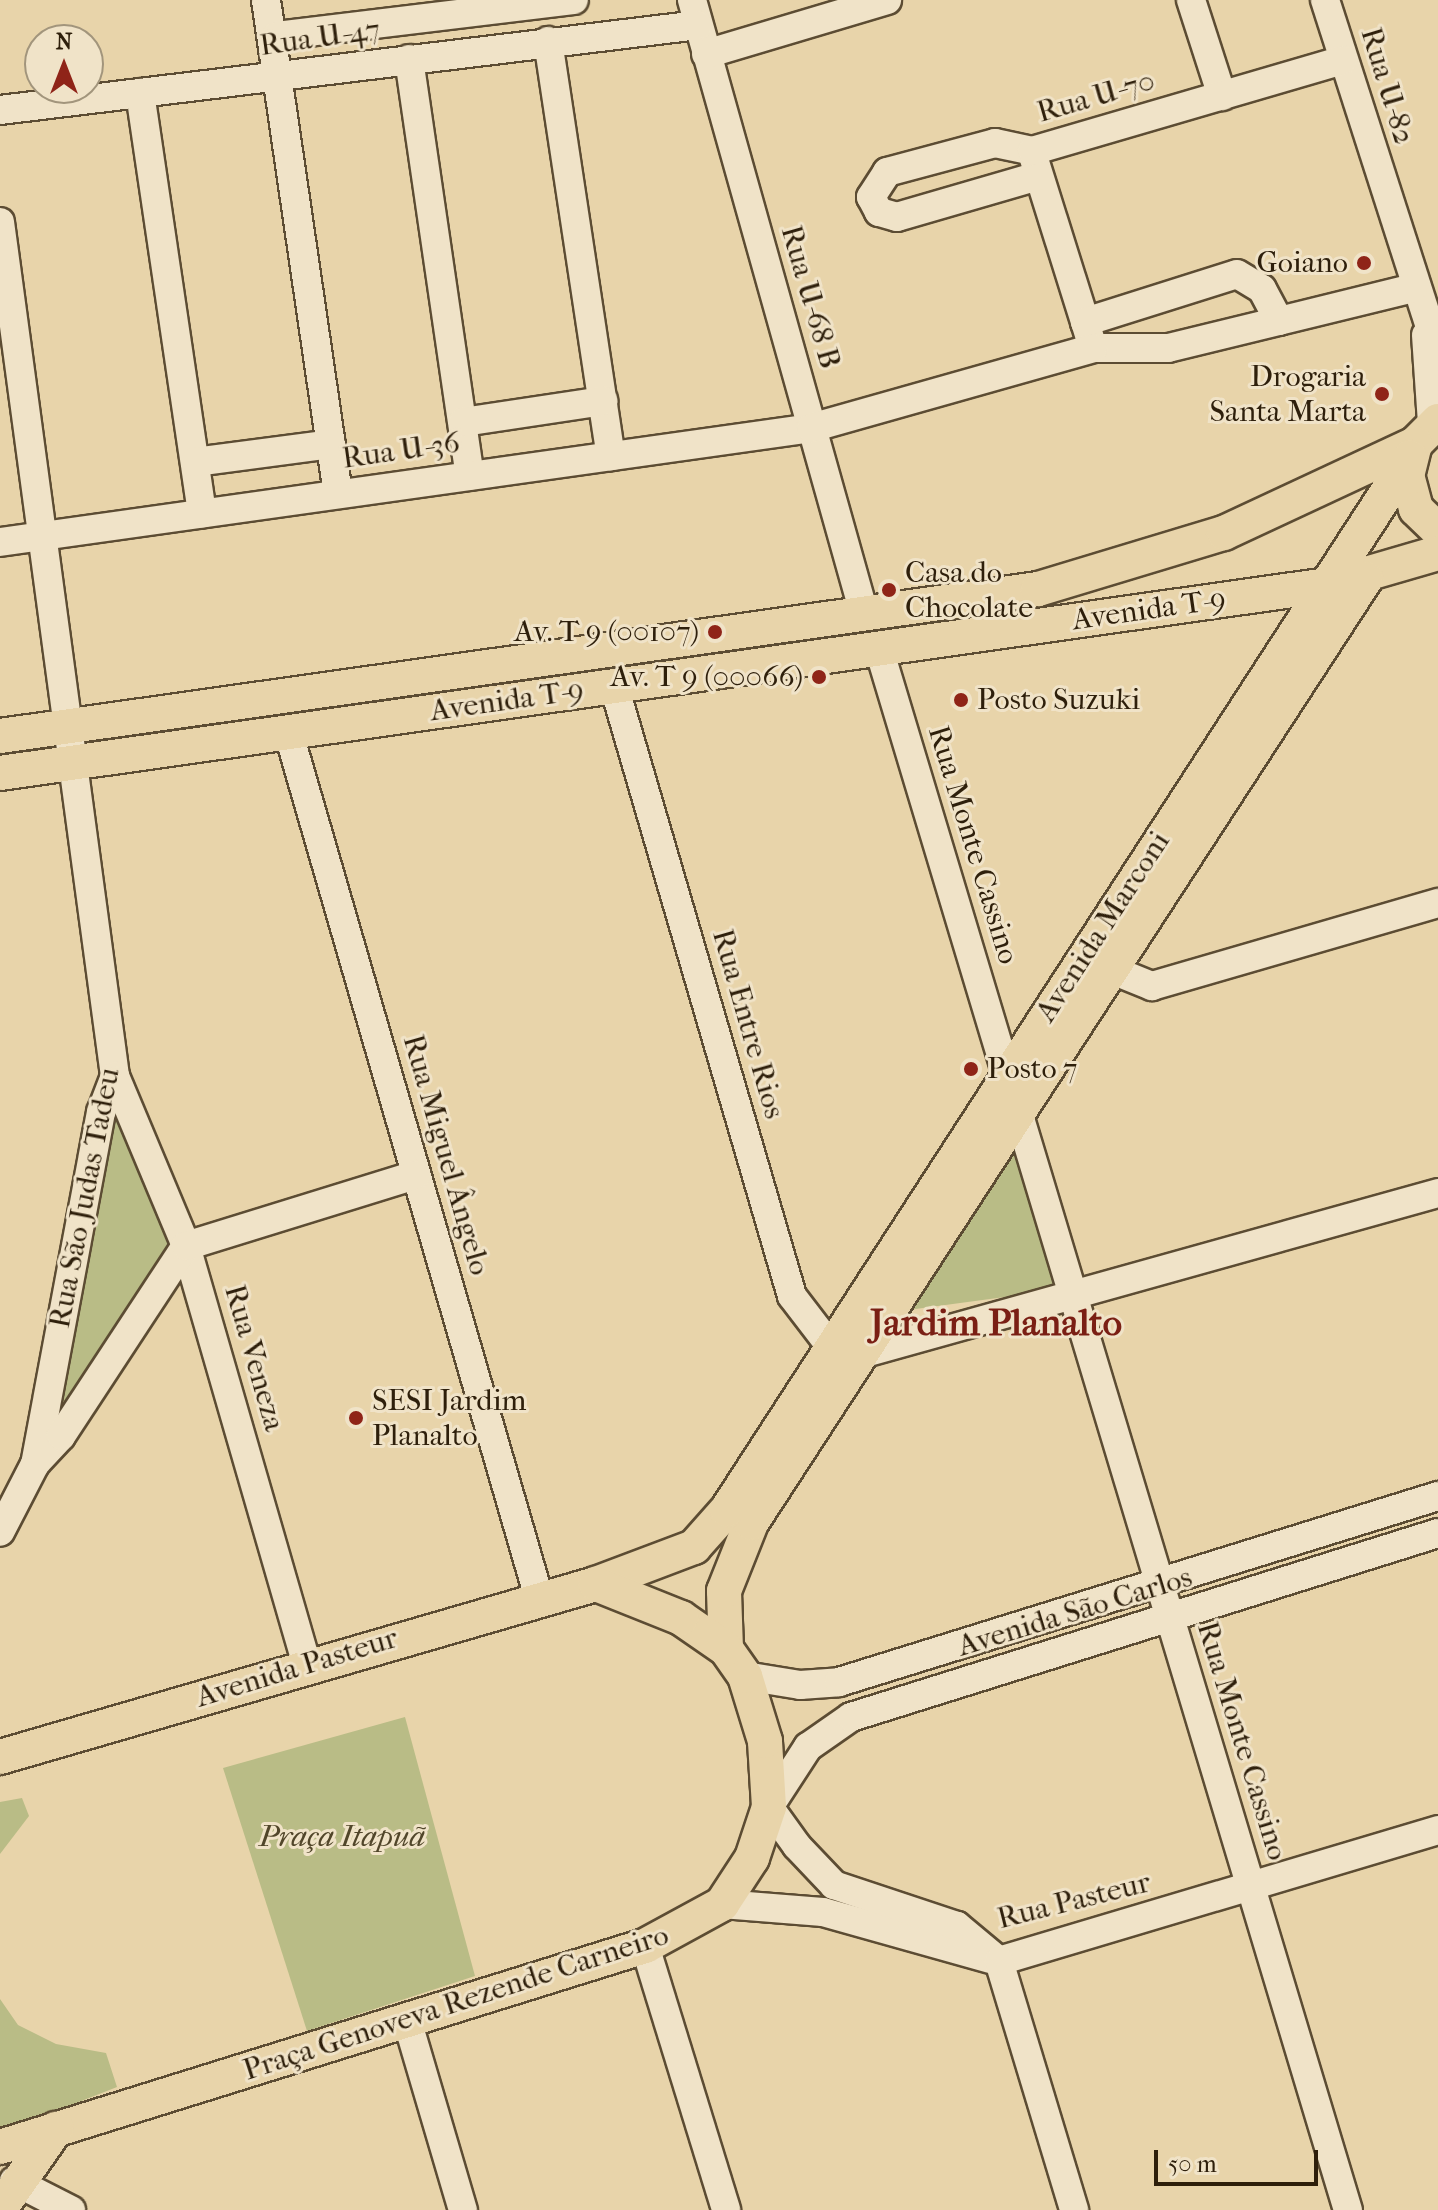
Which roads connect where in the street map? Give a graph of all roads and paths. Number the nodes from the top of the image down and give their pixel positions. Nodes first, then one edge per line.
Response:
1 (266, 0) edge
2 (574, 0) edge
3 (887, 0) edge
4 (1191, 0) edge
5 (1325, 0) edge
6 (695, 13) edge
7 (276, 36) junction
8 (548, 41) junction
9 (706, 54) junction
10 (409, 59) junction
11 (1343, 60) junction
12 (279, 80) junction
13 (140, 93) junction
14 (1222, 96) junction
15 (0, 110) edge
16 (1035, 163) junction
17 (1, 238) edge
18 (1413, 288) junction
19 (1279, 321) junction
20 (1089, 335) junction
21 (1432, 341) edge
22 (603, 401) junction
23 (13, 402) edge
24 (463, 422) junction
25 (811, 428) junction
26 (1424, 437) edge
27 (331, 444) junction
28 (611, 456) junction
29 (195, 462) junction
30 (470, 476) junction
31 (338, 494) junction
32 (202, 513) junction
33 (1438, 530) edge
34 (44, 535) junction
35 (0, 542) edge
36 (1438, 553) edge
37 (1366, 578) junction
38 (1328, 585) junction
39 (864, 613) junction
40 (879, 649) junction
41 (614, 686) junction
42 (73, 725) junction
43 (288, 731) junction
44 (0, 736) edge
45 (77, 761) junction
46 (0, 773) edge
47 (1438, 903) edge
48 (1096, 964) junction
49 (1007, 1075) junction
50 (115, 1076) junction
51 (1017, 1110) junction
52 (416, 1175) junction
53 (1438, 1193) edge
54 (186, 1246) junction
55 (1074, 1300) junction
56 (843, 1352) junction
57 (35, 1464) junction
58 (1438, 1496) edge
59 (739, 1516) junction
60 (0, 1532) edge
61 (1438, 1533) edge
62 (1159, 1583) junction
63 (596, 1584) junction
64 (539, 1598) junction
65 (1170, 1619) junction
66 (726, 1649) junction
67 (307, 1666) junction
68 (745, 1676) junction
69 (839, 1682) junction
70 (851, 1717) junction
71 (0, 1757) edge
72 (769, 1807) junction
73 (1438, 1830) edge
74 (834, 1885) junction
75 (1251, 1888) junction
76 (722, 1904) junction
77 (823, 1912) junction
78 (645, 1946) junction
79 (999, 1961) junction
80 (407, 2020) junction
81 (56, 2129) junction
82 (0, 2147) edge
83 (7, 2195) edge
84 (71, 2210) edge
85 (463, 2210) edge
86 (726, 2210) edge
87 (1074, 2210) edge
88 (1348, 2210) edge

1 - 7 street
2 - 7 street
3 - 9 street
4 - 14 street
5 - 11 street, Rua U-82
6 - 8 street, Rua U-47
6 - 9 street, Rua U-68 B
7 - 12 street
8 - 10 street, Rua U-47
8 - 22 street
9 - 25 street, Rua U-68 B
10 - 12 street, Rua U-47
10 - 24 street
11 - 14 street, Rua U-70
11 - 18 street, Rua U-82
12 - 13 street, Rua U-47
12 - 27 street
13 - 15 street, Rua U-47
13 - 29 street
14 - 16 street, Rua U-70
16 - 16 street, Rua U-70
16 - 20 street
17 - 23 street, Rua São Judas Tadeu
18 - 19 street
18 - 21 street, Rua U-82
19 - 20 street
19 - 20 street
20 - 25 street, Rua U-36
21 - 26 street, Rua U-82
22 - 24 street, Rua U-36
22 - 28 street
23 - 34 street, Rua São Judas Tadeu
24 - 30 street
25 - 28 street, Rua U-36
25 - 39 street, Rua U-68 B
26 - 33 main road
26 - 38 main road, Avenida Marconi
26 - 39 main road, Avenida T-9
27 - 29 street, Rua U-36
27 - 31 street
28 - 30 street, Rua U-36
29 - 32 street
30 - 31 street, Rua U-36
31 - 32 street, Rua U-36
32 - 34 street, Rua U-36
34 - 35 street, Rua U-36
34 - 42 street, Rua São Judas Tadeu
36 - 37 main road, Avenida T-9
37 - 38 main road, Avenida T-9
37 - 48 main road, Avenida Marconi
38 - 40 main road, Avenida T-9
38 - 48 main road, Avenida Marconi
39 - 42 main road, Avenida T-9
40 - 41 main road, Avenida T-9
40 - 49 street, Rua Monte Cassino
41 - 43 main road, Avenida T-9
41 - 56 street, Rua Entre Rios
42 - 44 main road, Avenida T-9
42 - 45 street, Rua São Judas Tadeu
43 - 45 main road, Avenida T-9
43 - 52 street, Rua Miguel Ângelo
45 - 46 main road, Avenida T-9
45 - 50 street, Rua São Judas Tadeu
47 - 48 street
48 - 49 main road, Avenida Marconi
48 - 51 main road, Avenida Marconi
49 - 51 street, Rua Monte Cassino
49 - 56 main road, Avenida Marconi
50 - 54 street, Rua Veneza
50 - 57 street, Rua São Judas Tadeu
51 - 55 street, Rua Monte Cassino
51 - 56 main road, Avenida Marconi
52 - 54 street
52 - 64 street, Rua Miguel Ângelo
53 - 55 street
54 - 57 street
54 - 67 street, Rua Veneza
55 - 56 street
55 - 62 street, Rua Monte Cassino
56 - 59 main road, Avenida Marconi
57 - 60 street, Rua São Judas Tadeu
58 - 62 street, Avenida São Carlos
59 - 63 main road, Avenida Marconi
59 - 66 main road, Avenida Marconi
61 - 65 street, Avenida São Carlos
62 - 65 street, Rua Monte Cassino
62 - 69 street, Avenida São Carlos
63 - 64 main road, Avenida Pasteur
63 - 66 main road, Praça Genoveva Rezende Carneiro
64 - 67 main road, Avenida Pasteur
65 - 70 street, Avenida São Carlos
65 - 75 street, Rua Monte Cassino
66 - 68 main road, Praça Genoveva Rezende Carneiro
67 - 71 main road, Avenida Pasteur
68 - 69 street, Avenida São Carlos
68 - 72 main road, Praça Genoveva Rezende Carneiro
69 - 70 street
70 - 72 street, Avenida São Carlos
72 - 74 street
72 - 76 main road, Praça Genoveva Rezende Carneiro
73 - 75 street, Rua Pasteur
74 - 77 street
74 - 79 street, Rua Pasteur
75 - 79 street, Rua Pasteur
75 - 88 street, Rua Monte Cassino
76 - 77 street
76 - 78 main road, Praça Genoveva Rezende Carneiro
77 - 79 street
78 - 80 main road, Praça Genoveva Rezende Carneiro
78 - 86 street
79 - 87 street
80 - 81 main road, Praça Genoveva Rezende Carneiro
80 - 85 street
81 - 82 main road
81 - 83 main road
83 - 84 street

